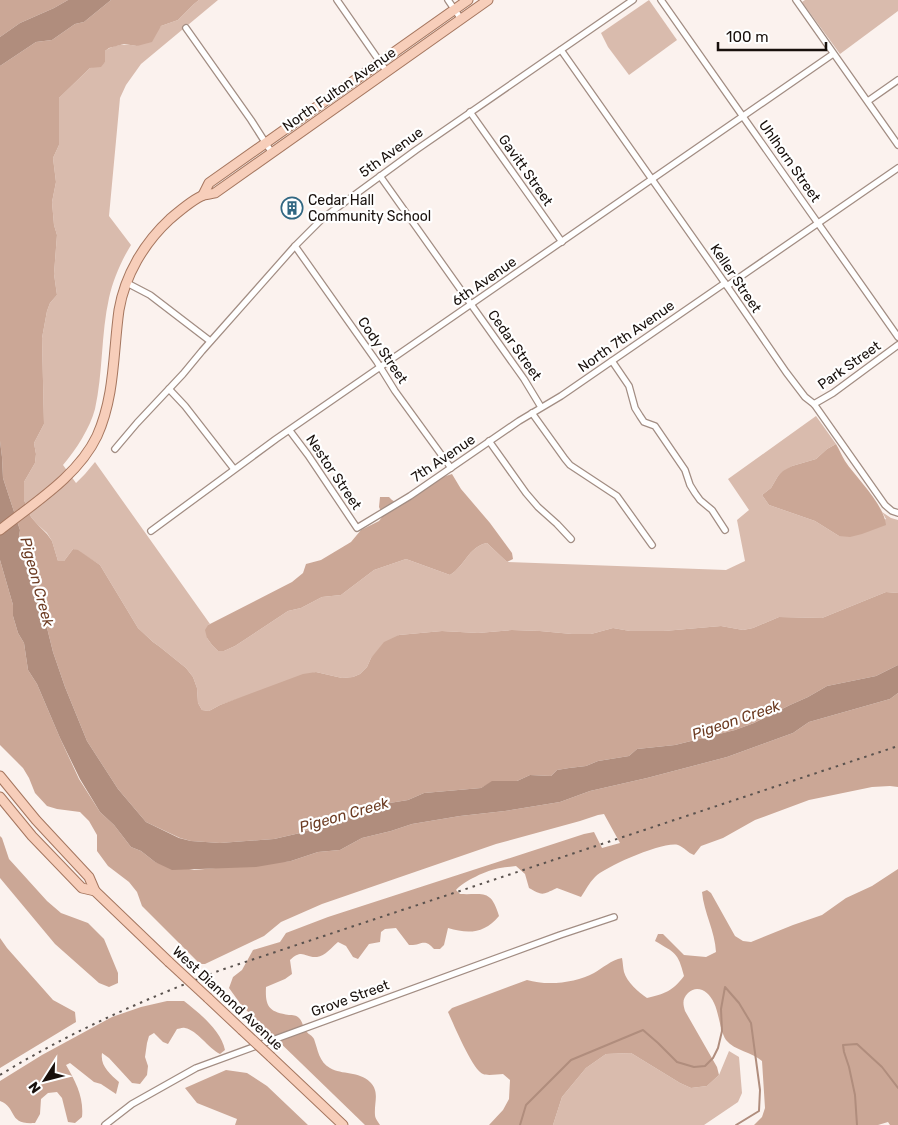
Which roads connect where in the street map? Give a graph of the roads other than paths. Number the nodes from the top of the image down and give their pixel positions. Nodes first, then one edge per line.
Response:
1 (336, 0) edge
2 (448, 0) edge
3 (468, 0) edge
4 (488, 0) edge
5 (632, 0) edge
6 (661, 0) edge
7 (796, 0) edge
8 (455, 10) junction
9 (461, 19) junction
10 (186, 28) dead end
11 (561, 50) junction
12 (833, 54) junction
13 (380, 62) junction
14 (387, 72) junction
15 (898, 80) edge
16 (868, 101) junction
17 (470, 112) junction
18 (743, 117) junction
19 (266, 143) junction
20 (898, 145) edge
21 (272, 153) junction
22 (898, 168) edge
23 (380, 176) junction
24 (652, 179) junction
25 (203, 195) junction
26 (818, 223) junction
27 (562, 242) junction
28 (295, 246) junction
29 (127, 283) junction
30 (726, 284) junction
31 (471, 305) junction
32 (898, 337) edge
33 (210, 341) junction
34 (898, 345) edge
35 (612, 361) junction
36 (380, 368) junction
37 (169, 389) junction
38 (814, 404) junction
39 (541, 407) junction
40 (532, 413) junction
41 (290, 431) junction
42 (489, 442) junction
43 (115, 449) dead end
44 (450, 468) junction
45 (234, 470) junction
46 (898, 513) edge
47 (357, 528) joint
48 (0, 530) edge
49 (725, 530) dead end
50 (151, 531) dead end
51 (571, 539) dead end
52 (652, 545) dead end
53 (0, 776) edge
54 (0, 797) edge
55 (95, 891) junction
56 (614, 916) dead end
57 (105, 1125) edge
58 (343, 1125) edge

1 - 13 street
2 - 8 street
3 - 8 main road, North Fulton Avenue
4 - 9 main road, North Fulton Avenue
5 - 11 street, 5th Avenue
6 - 18 street, Uhlhorn Street
7 - 12 street
8 - 9 street
8 - 13 main road, North Fulton Avenue
9 - 14 main road, North Fulton Avenue
10 - 19 street
11 - 17 street, 5th Avenue
11 - 24 street, Keller Street
12 - 16 street
12 - 18 street, 6th Avenue
13 - 14 street
13 - 19 main road, North Fulton Avenue
14 - 21 main road, North Fulton Avenue
15 - 16 street
16 - 20 street
17 - 23 street, 5th Avenue
17 - 27 street, Gavitt Street
18 - 24 street, 6th Avenue
18 - 26 street, Uhlhorn Street
19 - 21 street
19 - 25 main road, North Fulton Avenue
21 - 25 main road, North Fulton Avenue
22 - 26 street, North 7th Avenue
23 - 28 street, 5th Avenue
23 - 31 street, Cedar Street
24 - 27 street, 6th Avenue
24 - 30 street, Keller Street
25 - 29 main road, North Fulton Avenue
26 - 30 street, North 7th Avenue
26 - 32 street, Uhlhorn Street
27 - 31 street, 6th Avenue
28 - 33 street, 5th Avenue
28 - 36 street, Cody Street
29 - 33 street
29 - 48 main road, North Fulton Avenue
30 - 35 street, North 7th Avenue
30 - 38 street, Keller Street
31 - 36 street, 6th Avenue
31 - 39 street, Cedar Street
33 - 37 street, 5th Avenue
34 - 38 street, Park Street
35 - 39 street, North 7th Avenue
35 - 49 street
36 - 41 street, 6th Avenue
36 - 44 street, Cody Street
37 - 43 street, 5th Avenue
37 - 45 street
38 - 46 street, Keller Street
39 - 40 street, 7th Avenue
40 - 42 street, 7th Avenue
40 - 52 street
41 - 45 street, 6th Avenue
41 - 47 street, Nestor Street
42 - 44 street, 7th Avenue
42 - 51 street
44 - 47 street, 7th Avenue
45 - 50 street, 6th Avenue
53 - 55 main road, West Diamond Avenue
54 - 55 main road, West Diamond Avenue
55 - 58 main road, West Diamond Avenue, bridge
56 - 57 street, Grove Street

